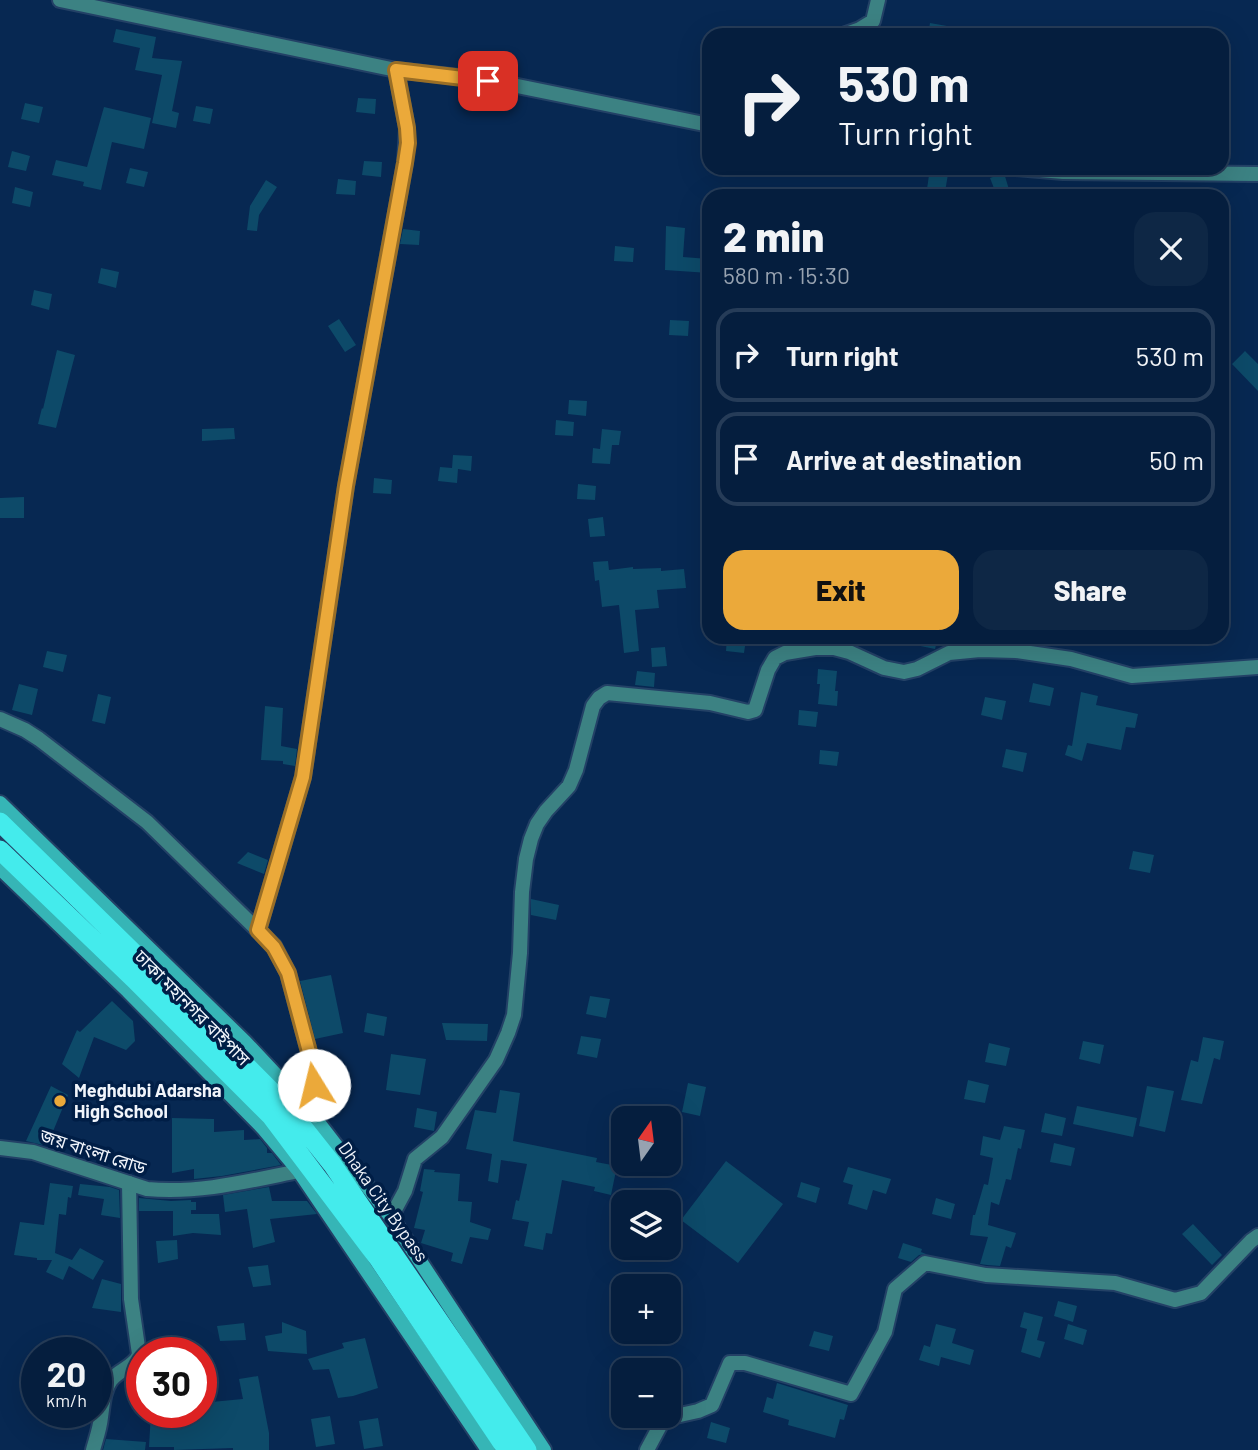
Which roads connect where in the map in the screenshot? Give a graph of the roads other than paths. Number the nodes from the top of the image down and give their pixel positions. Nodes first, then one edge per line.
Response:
1 (60, 0) edge
2 (878, 0) edge
3 (862, 28) edge
4 (396, 70) junction
5 (702, 124) edge
6 (1229, 174) edge
7 (1258, 174) edge
8 (1258, 667) edge
9 (0, 719) edge
10 (0, 803) edge
11 (0, 822) edge
12 (0, 850) edge
13 (0, 869) edge
14 (258, 930) junction
15 (307, 1108) junction
16 (0, 1148) edge
17 (299, 1171) junction
18 (129, 1183) junction
19 (391, 1217) junction
20 (1258, 1236) edge
21 (93, 1450) edge
22 (488, 1450) edge
23 (507, 1450) edge
24 (527, 1450) edge
25 (544, 1450) edge
26 (647, 1450) edge

1 - 4 street
2 - 3 street
4 - 5 street
4 - 14 street
6 - 7 street
8 - 19 street
9 - 14 street
10 - 15 main road
11 - 24 highway, Dhaka City Bypass
12 - 23 highway, ঢাকা মহানগর বাইপাস
13 - 17 main road
14 - 15 street
15 - 19 main road
16 - 18 street, জয় বাংলা রোড
17 - 18 street, জয় বাংলা রোড
17 - 22 main road
18 - 21 street
19 - 25 main road
20 - 26 street

